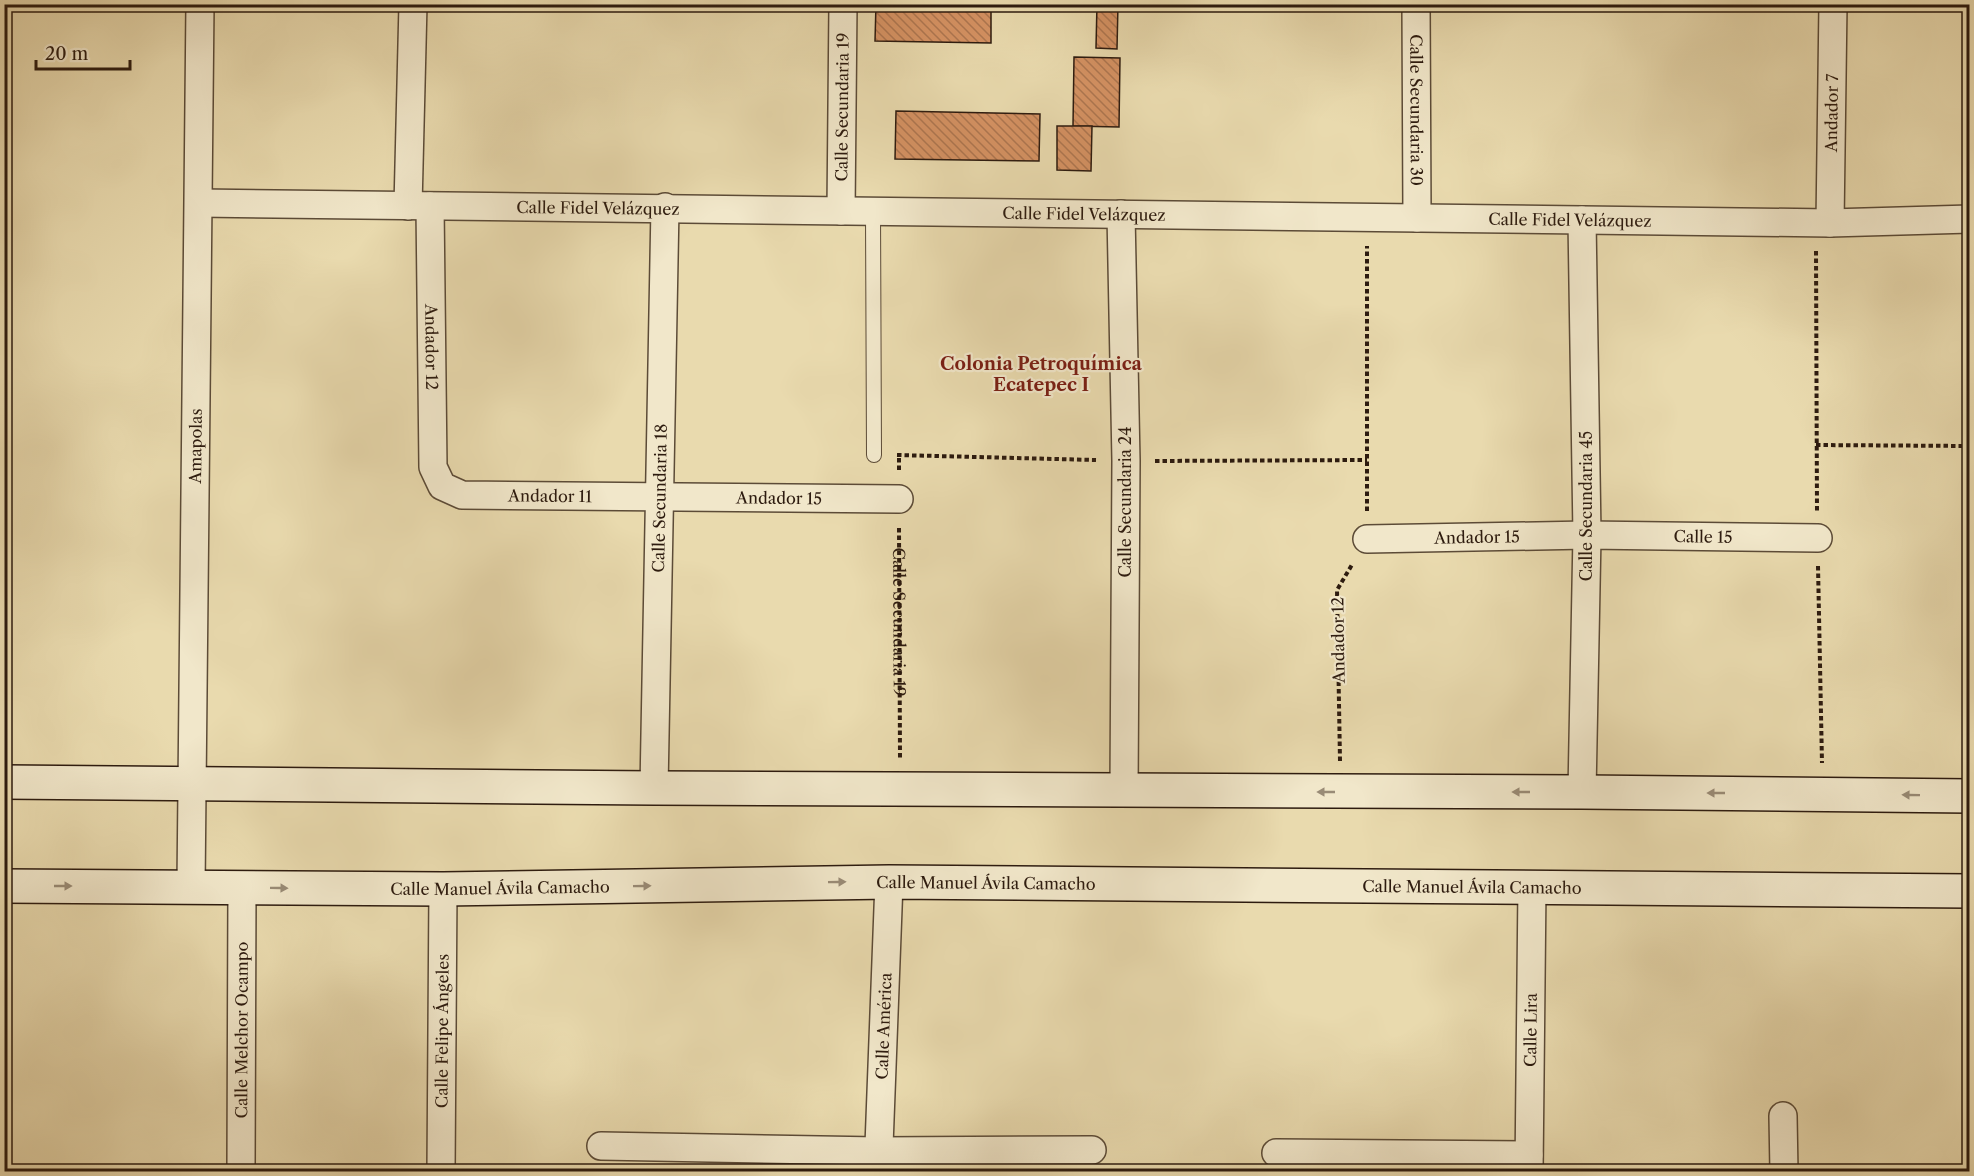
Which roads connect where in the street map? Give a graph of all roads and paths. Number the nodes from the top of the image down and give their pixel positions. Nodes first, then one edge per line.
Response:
1 (200, 4) edge
2 (413, 4) edge
3 (843, 4) edge
4 (1416, 4) edge
5 (1833, 4) edge
6 (199, 203) junction
7 (419, 206) junction
8 (665, 207) junction
9 (841, 211) junction
10 (873, 211) junction
11 (1121, 214) junction
12 (1367, 217) junction
13 (1417, 218) junction
14 (1970, 219) edge
15 (1582, 220) junction
16 (1823, 223) junction
17 (1816, 445) junction
18 (1970, 446) edge
19 (874, 455) joint
20 (899, 455) junction
21 (1367, 460) junction
22 (1126, 461) junction
23 (442, 486) joint
24 (659, 498) junction
25 (899, 499) junction
26 (1587, 535) junction
27 (1818, 538) junction
28 (1367, 539) junction
29 (4, 782) edge
30 (192, 783) junction
31 (654, 788) junction
32 (900, 789) junction
33 (1124, 790) junction
34 (1341, 792) junction
35 (1582, 792) junction
36 (1822, 794) junction
37 (1970, 796) edge
38 (890, 882) junction
39 (4, 886) edge
40 (1532, 886) junction
41 (191, 887) junction
42 (242, 887) junction
43 (444, 889) junction
44 (1970, 891) edge
45 (1783, 1116) dead end
46 (601, 1146) dead end
47 (1092, 1150) dead end
48 (1276, 1152) dead end
49 (878, 1161) edge
50 (1529, 1163) edge
51 (241, 1172) edge
52 (441, 1172) edge
53 (1784, 1172) edge

1 - 6 street, Amapolas
2 - 7 street, Andador 12
3 - 9 street, Calle Secundaria 19
4 - 13 street, Calle Secundaria 30
5 - 16 street, Andador 7
6 - 7 street, Calle Fidel Velázquez
6 - 30 street, Amapolas
7 - 8 street, Calle Fidel Velázquez
7 - 23 street, Andador 12
8 - 9 street, Calle Fidel Velázquez
8 - 24 street, Calle Secundaria 18
9 - 10 street, Calle Fidel Velázquez
10 - 11 street, Calle Fidel Velázquez
10 - 19 lane
11 - 12 street, Calle Fidel Velázquez
11 - 22 street, Calle Secundaria 24
12 - 13 street, Calle Fidel Velázquez
12 - 21 path
13 - 15 street, Calle Fidel Velázquez
14 - 16 street, Calle Fidel Velázquez
15 - 16 street, Calle Fidel Velázquez
15 - 26 street, Calle Secundaria 45
16 - 17 path
17 - 18 path
17 - 27 path
19 - 20 path
20 - 22 path
20 - 25 path, Calle Secundaria 19
21 - 22 path
21 - 28 path
22 - 33 street, Calle Secundaria 24
23 - 24 street, Andador 11
24 - 25 street, Andador 15
24 - 31 street, Calle Secundaria 18
25 - 32 path, Calle Secundaria 19
26 - 27 street, Calle 15
26 - 28 street, Andador 15
26 - 35 street, Calle Secundaria 45
27 - 36 path
28 - 34 path, Andador 12
29 - 30 street
30 - 31 street
30 - 41 street, Amapolas
31 - 32 street
32 - 33 street
34 -> 33 street
35 -> 34 street
36 -> 35 street
37 -> 36 street
38 - 40 street, Calle Manuel Ávila Camacho
43 -> 38 street, Calle Manuel Ávila Camacho
38 - 49 street, Calle América
39 -> 41 street, Calle Manuel Ávila Camacho
40 - 44 street, Calle Manuel Ávila Camacho
40 - 50 street, Calle Lira
41 - 42 street, Calle Manuel Ávila Camacho
42 -> 43 street, Calle Manuel Ávila Camacho
42 - 51 street, Calle Melchor Ocampo
43 - 52 street, Calle Felipe Ángeles
45 - 53 street
46 - 49 street
47 - 49 street
48 - 50 street

